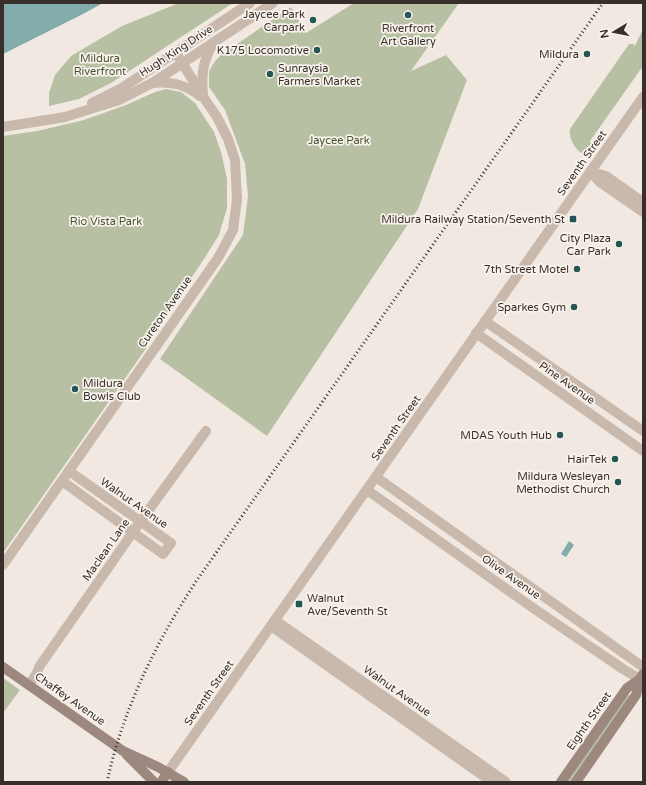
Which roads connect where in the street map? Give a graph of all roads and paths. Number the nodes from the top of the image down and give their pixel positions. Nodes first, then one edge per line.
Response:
1 (250, 3) edge
2 (273, 3) edge
3 (214, 41) junction
4 (176, 53) junction
5 (182, 62) junction
6 (152, 83) junction
7 (643, 97) edge
8 (204, 98) junction
9 (65, 117) junction
10 (3, 127) edge
11 (590, 172) junction
12 (643, 202) edge
13 (643, 212) edge
14 (485, 321) junction
15 (476, 333) junction
16 (503, 334) junction
17 (494, 346) junction
18 (206, 431) dead end
19 (643, 431) edge
20 (643, 452) edge
21 (69, 471) junction
22 (376, 477) junction
23 (62, 481) junction
24 (367, 490) junction
25 (140, 522) junction
26 (133, 532) junction
27 (3, 565) edge
28 (273, 623) junction
29 (3, 667) edge
30 (643, 667) edge
31 (642, 678) edge
32 (29, 685) junction
33 (123, 751) junction
34 (167, 777) edge
35 (154, 782) edge
36 (161, 782) edge
37 (184, 782) edge
38 (492, 782) edge
39 (506, 782) edge
40 (561, 782) edge
41 (576, 782) edge

1 - 4 street, Hugh King Drive
2 - 3 street, Hugh King Drive
3 - 5 street, Hugh King Drive
3 - 8 street
4 - 5 street, Cureton Avenue
4 - 9 street, Hugh King Drive
5 - 6 street, Hugh King Drive
5 - 8 street, Cureton Avenue
6 - 8 street
6 - 9 street, Hugh King Drive
7 - 11 street, Seventh Street
8 - 21 street, Cureton Avenue
9 - 10 street, Hugh King Drive
11 - 12 street
11 - 13 street
11 - 14 street, Seventh Street
14 - 15 street, Seventh Street
14 - 16 street, Pine Avenue
15 - 17 street, Pine Avenue
15 - 22 street, Seventh Street
16 - 17 street
16 - 19 street, Pine Avenue
17 - 20 street, Pine Avenue
18 - 25 street, Maclean Lane
21 - 23 street, Cureton Avenue
21 - 25 street, Walnut Avenue
22 - 24 street, Seventh Street
22 - 30 street, Olive Avenue
23 - 26 street, Walnut Avenue
23 - 27 street, Cureton Avenue
24 - 28 street, Seventh Street
24 - 31 street, Olive Avenue
25 - 26 street, Maclean Lane
25 - 26 street, Walnut Avenue
26 - 32 street, Maclean Lane
28 - 34 street, Seventh Street
28 - 38 street, Walnut Avenue
28 - 39 street, Walnut Avenue
29 - 32 street, Chaffey Avenue
31 - 40 street, Eighth Street
31 - 41 street
32 - 33 street, Chaffey Avenue
33 - 34 street, Chaffey Avenue
33 - 35 street, Chaffey Avenue
34 - 36 street
34 - 37 street, Chaffey Avenue

